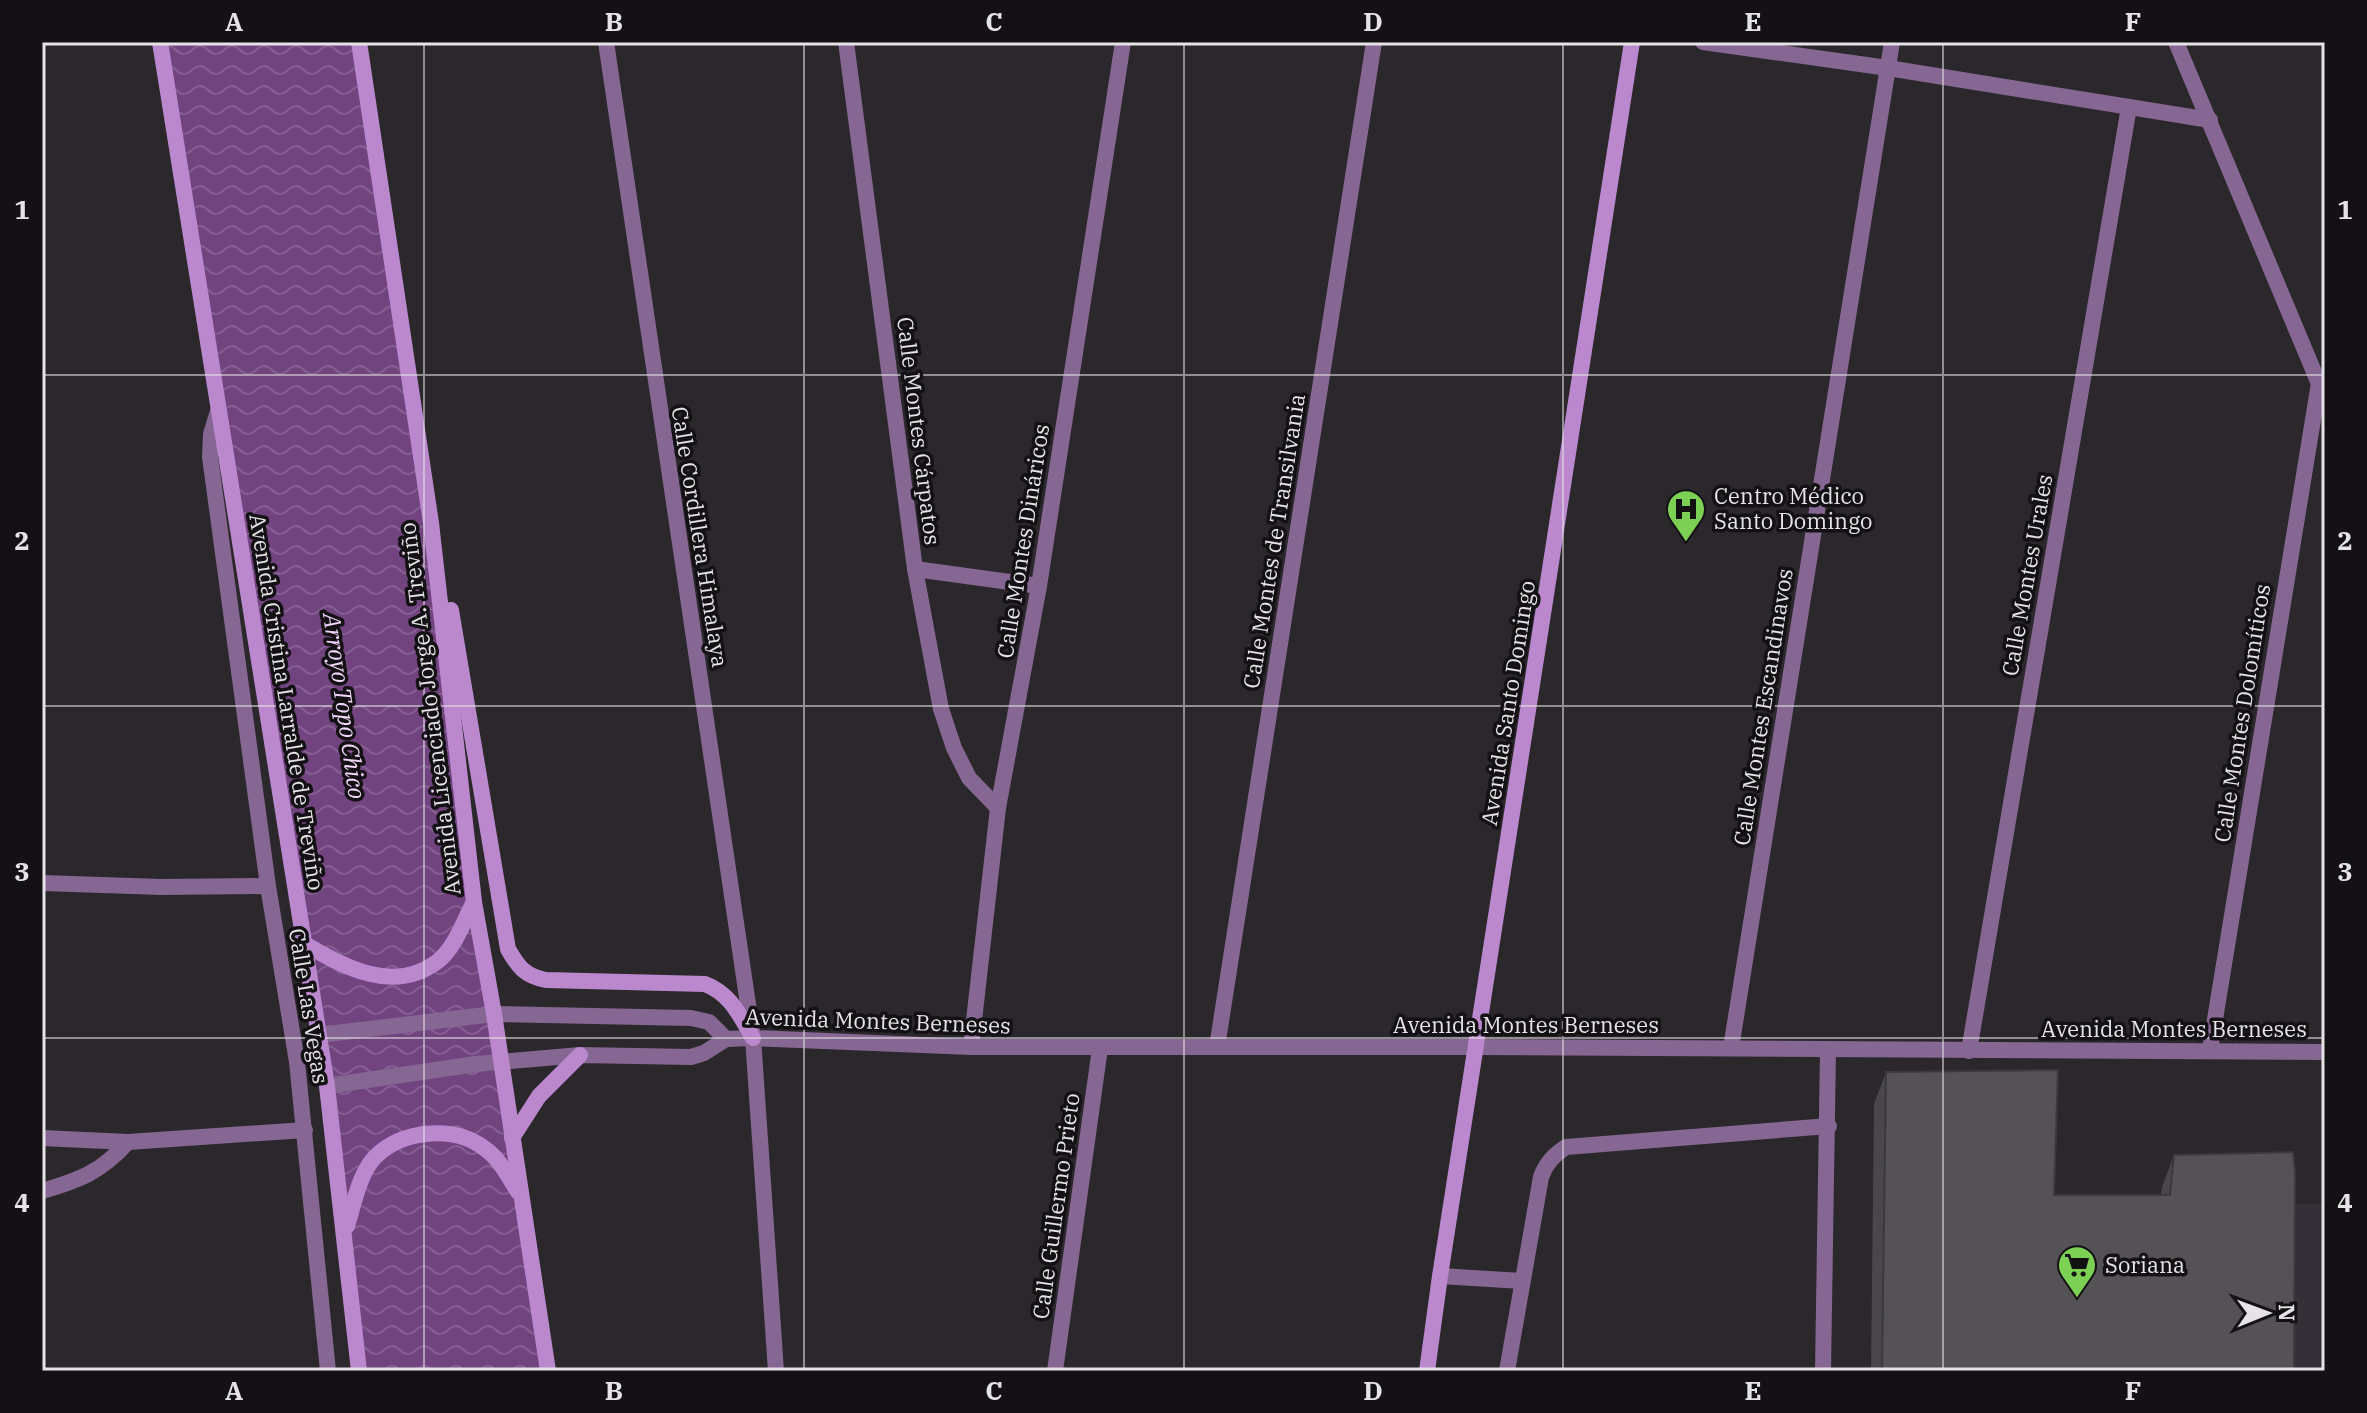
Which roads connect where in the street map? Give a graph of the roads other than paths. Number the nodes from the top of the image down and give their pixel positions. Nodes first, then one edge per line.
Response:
1 (160, 42) edge
2 (359, 42) edge
3 (606, 42) edge
4 (846, 42) edge
5 (1123, 42) edge
6 (1374, 42) edge
7 (1632, 42) edge
8 (1703, 42) edge
9 (1892, 42) edge
10 (2176, 42) edge
11 (1888, 68) junction
12 (2129, 107) junction
13 (2210, 120) junction
14 (2319, 383) junction
15 (2325, 400) edge
16 (218, 411) junction
17 (431, 523) junction
18 (915, 569) junction
19 (1039, 586) junction
20 (998, 808) junction
21 (42, 883) edge
22 (268, 886) junction
23 (474, 902) junction
24 (303, 943) junction
25 (494, 1014) junction
26 (319, 1035) junction
27 (753, 1038) junction
28 (726, 1039) junction
29 (971, 1047) junction
30 (1217, 1047) junction
31 (1477, 1047) junction
32 (1100, 1048) junction
33 (1731, 1048) junction
34 (1828, 1050) junction
35 (2210, 1050) junction
36 (1969, 1051) junction
37 (2325, 1052) edge
38 (580, 1055) junction
39 (501, 1061) junction
40 (327, 1086) junction
41 (1829, 1126) junction
42 (305, 1130) junction
43 (42, 1138) edge
44 (512, 1138) junction
45 (128, 1142) junction
46 (42, 1191) edge
47 (521, 1197) junction
48 (345, 1230) junction
49 (1440, 1276) junction
50 (1522, 1281) junction
51 (328, 1371) edge
52 (359, 1371) edge
53 (548, 1371) edge
54 (776, 1371) edge
55 (1055, 1371) edge
56 (1427, 1371) edge
57 (1507, 1371) edge
58 (1823, 1371) edge

1 - 16 main road, Avenida Cristina Larralde de Treviño
2 - 17 main road, Avenida Licenciado Jorge A. Treviño
3 - 27 street, Calle Cordillera Himalaya
4 - 18 street, Calle Montes Cárpatos
5 - 19 street, Calle Montes Dináricos
6 - 30 street, Calle Montes de Transilvania
7 - 31 main road, Avenida Santo Domingo
8 - 11 street
9 - 11 street, Calle Montes Escandinavos
10 - 13 street
11 - 12 street
11 - 33 street, Calle Montes Escandinavos
12 - 13 street
12 - 36 street, Calle Montes Urales
13 - 14 street
14 - 15 street
14 - 35 street, Calle Montes Dolomíticos
16 - 22 street, Calle Las Vegas
16 - 24 main road, Avenida Cristina Larralde de Treviño
17 - 23 main road, Avenida Licenciado Jorge A. Treviño
17 - 27 main road
18 - 19 street
18 - 20 street, Calle Montes Cárpatos
19 - 20 street, Calle Montes Dináricos
20 - 29 street, Calle Montes Dináricos
21 - 22 street
22 - 42 street, Calle Las Vegas
23 - 24 main road
23 - 25 main road, Avenida Licenciado Jorge A. Treviño
24 - 26 main road, Avenida Cristina Larralde de Treviño
25 - 26 street, Avenida Montes Berneses
25 - 28 street, Avenida Montes Berneses
25 - 39 main road, Avenida Licenciado Jorge A. Treviño
26 - 40 main road, Avenida Cristina Larralde de Treviño
27 - 28 street, Avenida Montes Berneses
27 - 29 street, Avenida Montes Berneses
27 - 54 street, Calle Cordillera Himalaya
28 - 38 street, Avenida Montes Berneses
29 - 32 street, Avenida Montes Berneses
30 - 31 street, Avenida Montes Berneses
30 - 32 street, Avenida Montes Berneses
31 - 33 street, Avenida Montes Berneses
31 - 49 main road, Avenida Santo Domingo
32 - 55 street, Calle Guillermo Prieto
33 - 34 street, Avenida Montes Berneses
34 - 36 street, Avenida Montes Berneses
34 - 41 street
35 - 36 street, Avenida Montes Berneses
35 - 37 street, Avenida Montes Berneses
38 - 39 street, Avenida Montes Berneses
38 - 44 main road
39 - 40 street, Avenida Montes Berneses
39 - 44 main road, Avenida Licenciado Jorge A. Treviño
40 - 48 main road, Avenida Cristina Larralde de Treviño
41 - 50 street
41 - 58 street
42 - 45 street
42 - 51 street, Calle Las Vegas
43 - 45 street
44 - 47 main road, Avenida Licenciado Jorge A. Treviño
45 - 46 street
47 - 48 main road
47 - 53 main road, Avenida Licenciado Jorge A. Treviño
48 - 52 main road, Avenida Cristina Larralde de Treviño
49 - 50 street
49 - 56 main road, Avenida Santo Domingo
50 - 57 street

